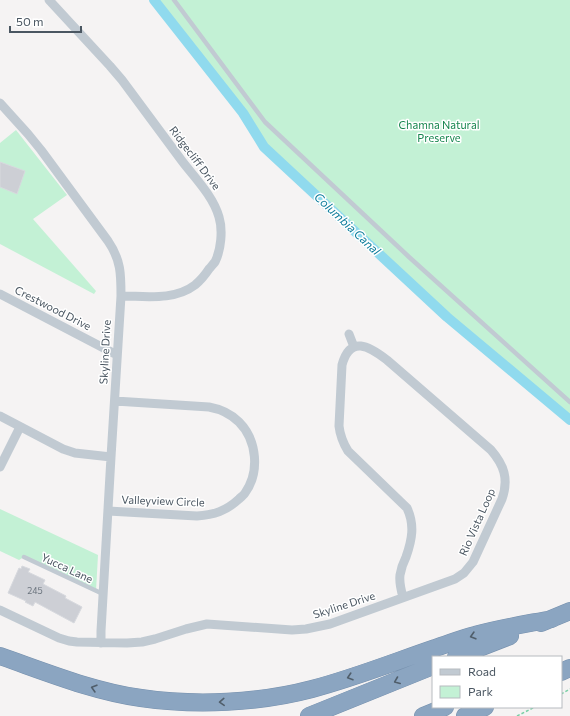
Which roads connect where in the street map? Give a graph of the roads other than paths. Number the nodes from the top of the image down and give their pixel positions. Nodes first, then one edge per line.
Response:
1 (49, 0) edge
2 (174, 0) edge
3 (0, 103) edge
4 (0, 294) edge
5 (121, 296) junction
6 (349, 334) dead end
7 (354, 347) junction
8 (117, 355) junction
9 (115, 401) junction
10 (570, 402) edge
11 (0, 416) edge
12 (20, 427) junction
13 (111, 457) junction
14 (0, 467) edge
15 (108, 511) junction
16 (24, 557) dead end
17 (103, 594) junction
18 (403, 597) junction
19 (0, 610) edge
20 (570, 611) edge
21 (552, 618) junction
22 (101, 643) junction
23 (0, 656) edge
24 (458, 656) edge
25 (432, 666) edge
26 (443, 708) edge
27 (483, 708) edge
28 (308, 716) edge
29 (423, 716) edge
30 (465, 716) edge

1 - 5 street, Ridgecliff Drive
2 - 10 lane
3 - 5 street, Skyline Drive
4 - 8 street, Crestwood Drive
5 - 8 street, Skyline Drive
6 - 7 street
7 - 18 street
7 - 18 street, Rio Vista Loop
8 - 9 street, Skyline Drive
9 - 13 street, Skyline Drive
9 - 15 street, Valleyview Circle
11 - 12 street
12 - 13 street
12 - 14 street
13 - 15 street, Skyline Drive
15 - 17 street, Skyline Drive
16 - 17 lane, Yucca Lane
17 - 22 street, Skyline Drive
18 - 22 street, Skyline Drive
19 - 22 street, Skyline Drive
20 - 21 highway
21 -> 23 highway
21 - 24 highway
25 -> 28 highway
26 - 29 highway
27 - 30 highway

